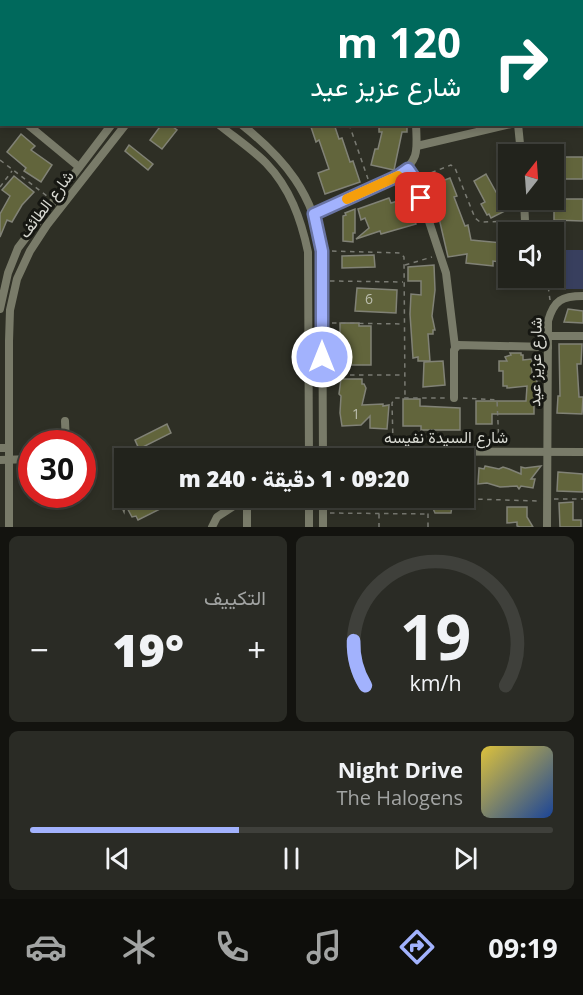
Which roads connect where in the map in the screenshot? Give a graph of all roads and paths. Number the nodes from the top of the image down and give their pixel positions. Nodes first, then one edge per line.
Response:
1 (29, 126) edge
2 (110, 126) edge
3 (126, 126) edge
4 (220, 126) edge
5 (243, 126) edge
6 (350, 126) edge
7 (416, 126) edge
8 (502, 126) edge
9 (518, 126) edge
10 (519, 144) edge
11 (417, 146) junction
12 (0, 160) edge
13 (79, 167) junction
14 (13, 169) junction
15 (408, 169) junction
16 (415, 179) junction
17 (0, 187) edge
18 (371, 188) junction
19 (53, 202) junction
20 (524, 210) edge
21 (314, 214) junction
22 (525, 221) junction
23 (535, 222) edge
24 (322, 251) junction
25 (440, 255) junction
26 (404, 265) junction
27 (322, 281) junction
28 (404, 282) junction
29 (548, 288) edge
30 (583, 296) edge
31 (1, 299) edge
32 (0, 309) edge
33 (551, 310) junction
34 (322, 322) junction
35 (404, 324) junction
36 (548, 336) junction
37 (583, 336) edge
38 (455, 347) junction
39 (548, 347) junction
40 (322, 375) junction
41 (405, 375) junction
42 (405, 397) junction
43 (454, 398) junction
44 (65, 422) dead end
45 (65, 430) edge
46 (4, 448) edge
47 (309, 448) edge
48 (323, 448) edge
49 (393, 448) edge
50 (583, 452) edge
51 (474, 453) edge
52 (499, 453) junction
53 (549, 453) junction
54 (4, 460) edge
55 (583, 499) edge
56 (474, 500) edge
57 (547, 500) junction
58 (231, 508) edge
59 (247, 508) edge
60 (309, 508) edge
61 (323, 508) edge
62 (428, 508) edge
63 (323, 513) junction
64 (379, 513) junction
65 (428, 514) junction
66 (9, 527) edge
67 (212, 527) edge
68 (247, 527) edge
69 (309, 527) edge
70 (323, 527) edge
71 (379, 527) edge
72 (428, 527) edge
73 (547, 527) edge

1 - 13 street
2 - 13 street, شارع الطائف
3 - 46 street, شارع الطائف
4 - 47 street
5 - 21 street
6 - 18 path
7 - 11 street
8 - 11 street
9 - 10 street
11 - 15 street
12 - 14 path
13 - 19 street, شارع الطائف
14 - 17 path
14 - 19 path
15 - 16 street
15 - 18 street
16 - 22 path
16 - 25 street
18 - 21 street
19 - 31 street, شارع الطائف
20 - 22 street
21 - 24 street
22 - 23 path
24 - 26 path
24 - 27 street
25 - 26 path
25 - 38 street
26 - 28 path
27 - 28 path
27 - 34 street
28 - 35 path
29 - 33 path
30 - 33 street, شارع عزيز عيد
31 - 32 street, شارع الطائف
33 - 36 street, شارع عزيز عيد
34 - 35 path
34 - 40 street
35 - 41 path
36 - 37 street
36 - 39 street, شارع عزيز عيد
38 - 39 street
38 - 43 street
39 - 53 street, شارع عزيز عيد
40 - 41 path
40 - 48 street
41 - 42 path
42 - 43 path
42 - 49 path
43 - 52 path
44 - 45 street
46 - 54 street, شارع الطائف
50 - 53 street, شارع السيدة نفيسه
51 - 52 street, شارع السيدة نفيسه
52 - 53 street, شارع السيدة نفيسه
53 - 57 street, شارع عزيز عيد
54 - 66 street, شارع الطائف
55 - 57 path
56 - 57 path
57 - 73 street, شارع عزيز عيد
58 - 67 street
59 - 68 street
60 - 69 street
61 - 63 street
62 - 65 path
63 - 64 path
63 - 70 street
64 - 65 path
64 - 71 path
65 - 72 path

